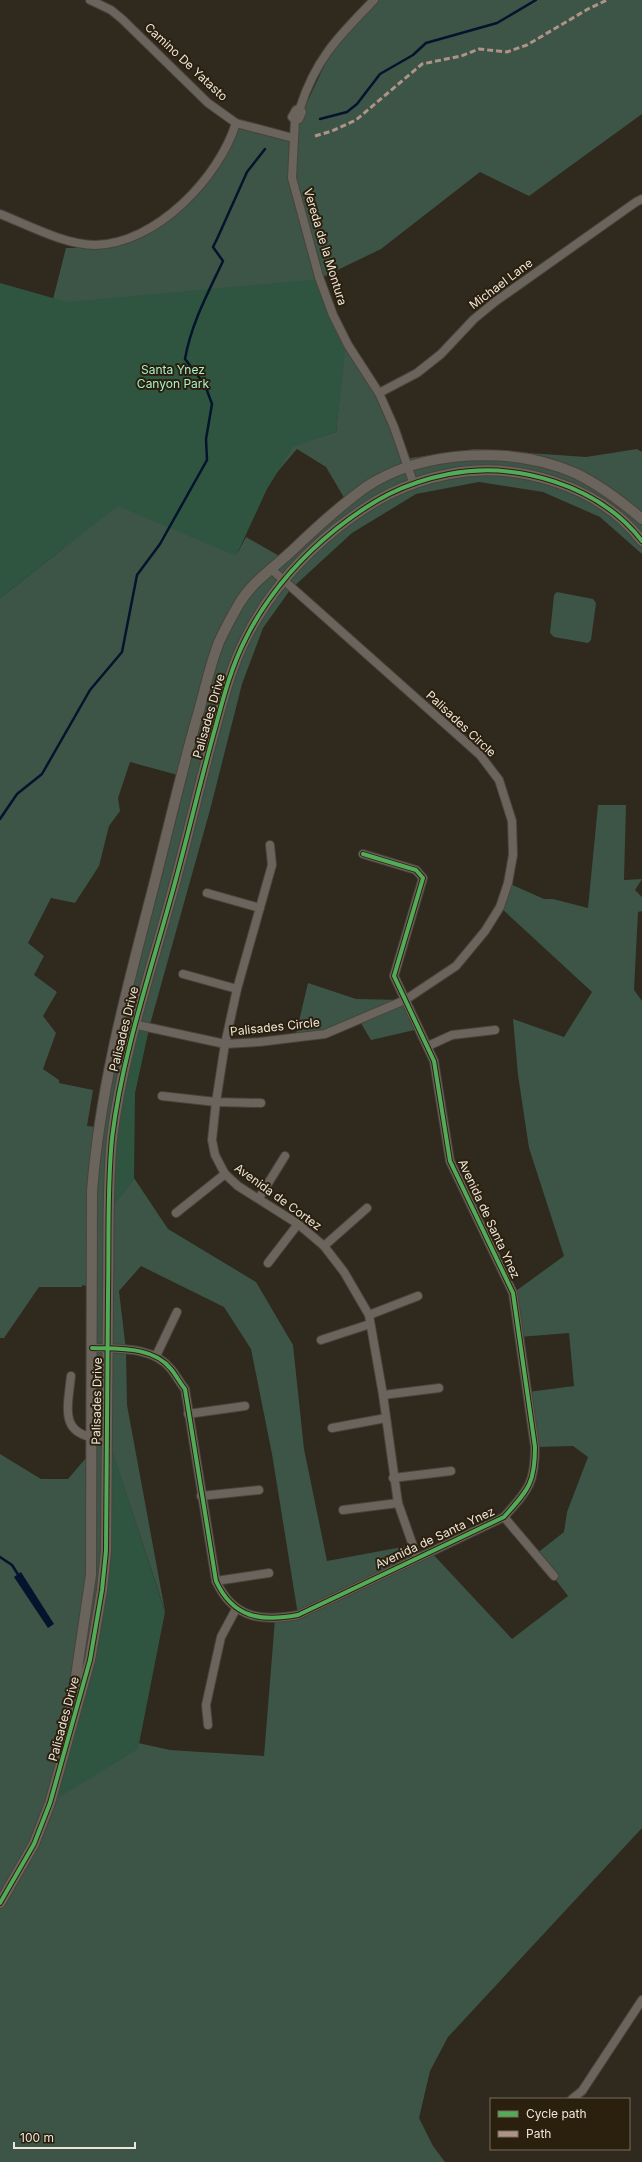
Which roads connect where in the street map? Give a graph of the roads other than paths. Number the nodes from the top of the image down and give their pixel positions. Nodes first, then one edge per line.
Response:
1 (90, 0) edge
2 (374, 0) edge
3 (236, 123) junction
4 (293, 138) junction
5 (642, 200) edge
6 (0, 214) edge
7 (379, 394) junction
8 (407, 469) junction
9 (413, 482) junction
10 (642, 519) edge
11 (642, 541) edge
12 (271, 569) junction
13 (284, 582) junction
14 (270, 845) dead end
15 (363, 854) dead end
16 (207, 893) dead end
17 (260, 908) junction
18 (184, 974) dead end
19 (237, 990) junction
20 (405, 1000) junction
21 (119, 1021) junction
22 (135, 1026) junction
23 (495, 1030) dead end
24 (226, 1044) junction
25 (428, 1046) junction
26 (162, 1096) dead end
27 (216, 1102) junction
28 (261, 1103) dead end
29 (97, 1133) junction
30 (113, 1135) junction
31 (284, 1156) dead end
32 (225, 1174) junction
33 (260, 1198) junction
34 (367, 1208) dead end
35 (176, 1213) dead end
36 (298, 1224) junction
37 (324, 1246) junction
38 (268, 1263) dead end
39 (418, 1296) dead end
40 (177, 1312) dead end
41 (369, 1315) junction
42 (370, 1324) junction
43 (320, 1340) dead end
44 (92, 1348) junction
45 (108, 1348) junction
46 (156, 1356) junction
47 (71, 1376) dead end
48 (439, 1388) dead end
49 (383, 1395) junction
50 (245, 1406) dead end
51 (188, 1414) junction
52 (386, 1418) junction
53 (332, 1428) dead end
54 (92, 1438) junction
55 (106, 1439) junction
56 (451, 1471) dead end
57 (393, 1478) junction
58 (258, 1490) dead end
59 (201, 1496) junction
60 (398, 1503) junction
61 (343, 1510) dead end
62 (504, 1517) junction
63 (417, 1557) junction
64 (269, 1573) dead end
65 (554, 1576) dead end
66 (216, 1581) junction
67 (236, 1609) junction
68 (208, 1725) dead end
69 (50, 1803) junction
70 (0, 1903) edge
71 (642, 2000) edge
72 (573, 2098) edge

1 - 3 street, Camino De Yatasto
2 - 4 street, Vereda de la Montura
3 - 4 street, Camino De Yatasto
3 - 6 street
4 - 7 street, Vereda de la Montura
5 - 7 street, Michael Lane
7 - 8 street, Vereda de la Montura
8 - 9 street, Vereda de la Montura
8 - 10 street, Palisades Drive
8 - 12 street, Palisades Drive
9 - 11 street, Palisades Drive
9 - 13 street, Palisades Drive
12 - 13 street, Palisades Circle
12 - 21 street, Palisades Drive
13 - 20 street, Palisades Circle
13 - 22 street, Palisades Drive
14 - 17 street, Avenida de Cortez
15 - 20 street, Avenida de Santa Ynez
16 - 17 street
17 - 19 street, Avenida de Cortez
18 - 19 street
19 - 24 street, Avenida de Cortez
20 - 24 street, Palisades Circle
20 - 25 street, Avenida de Santa Ynez
21 - 22 street, Palisades Circle
21 - 29 street, Palisades Drive
22 - 24 street, Palisades Circle
22 - 30 street, Palisades Drive
23 - 25 street
24 - 27 street, Avenida de Cortez
25 - 62 street, Avenida de Santa Ynez
26 - 27 street
27 - 28 street
27 - 32 street, Avenida de Cortez
29 - 30 street
29 - 44 street, Palisades Drive
30 - 45 street, Palisades Drive
31 - 33 street
32 - 33 street, Avenida de Cortez
32 - 35 street
33 - 36 street, Avenida de Cortez
34 - 37 street
36 - 37 street, Avenida de Cortez
36 - 38 street
37 - 41 street, Avenida de Cortez
39 - 41 street
40 - 46 street
41 - 42 street, Avenida de Cortez
42 - 43 street
42 - 49 street, Avenida de Cortez
44 - 45 street, Avenida de Santa Ynez
44 - 54 street, Palisades Drive
45 - 46 street, Avenida de Santa Ynez
45 - 55 street, Palisades Drive
46 - 51 street, Avenida de Santa Ynez
47 - 54 street
48 - 49 street
49 - 52 street, Avenida de Cortez
50 - 51 street
51 - 59 street, Avenida de Santa Ynez
52 - 53 street
52 - 57 street, Avenida de Cortez
54 - 55 street
54 - 69 street, Palisades Drive
55 - 69 street, Palisades Drive
56 - 57 street
57 - 60 street, Avenida de Cortez
58 - 59 street
59 - 66 street, Avenida de Santa Ynez
60 - 61 street
60 - 63 street, Avenida de Cortez
62 - 63 street, Avenida de Santa Ynez
62 - 65 street
63 - 67 street, Avenida de Santa Ynez
64 - 66 street
66 - 67 street, Avenida de Santa Ynez
67 - 68 street
69 - 70 street, Palisades Drive
71 - 72 street

